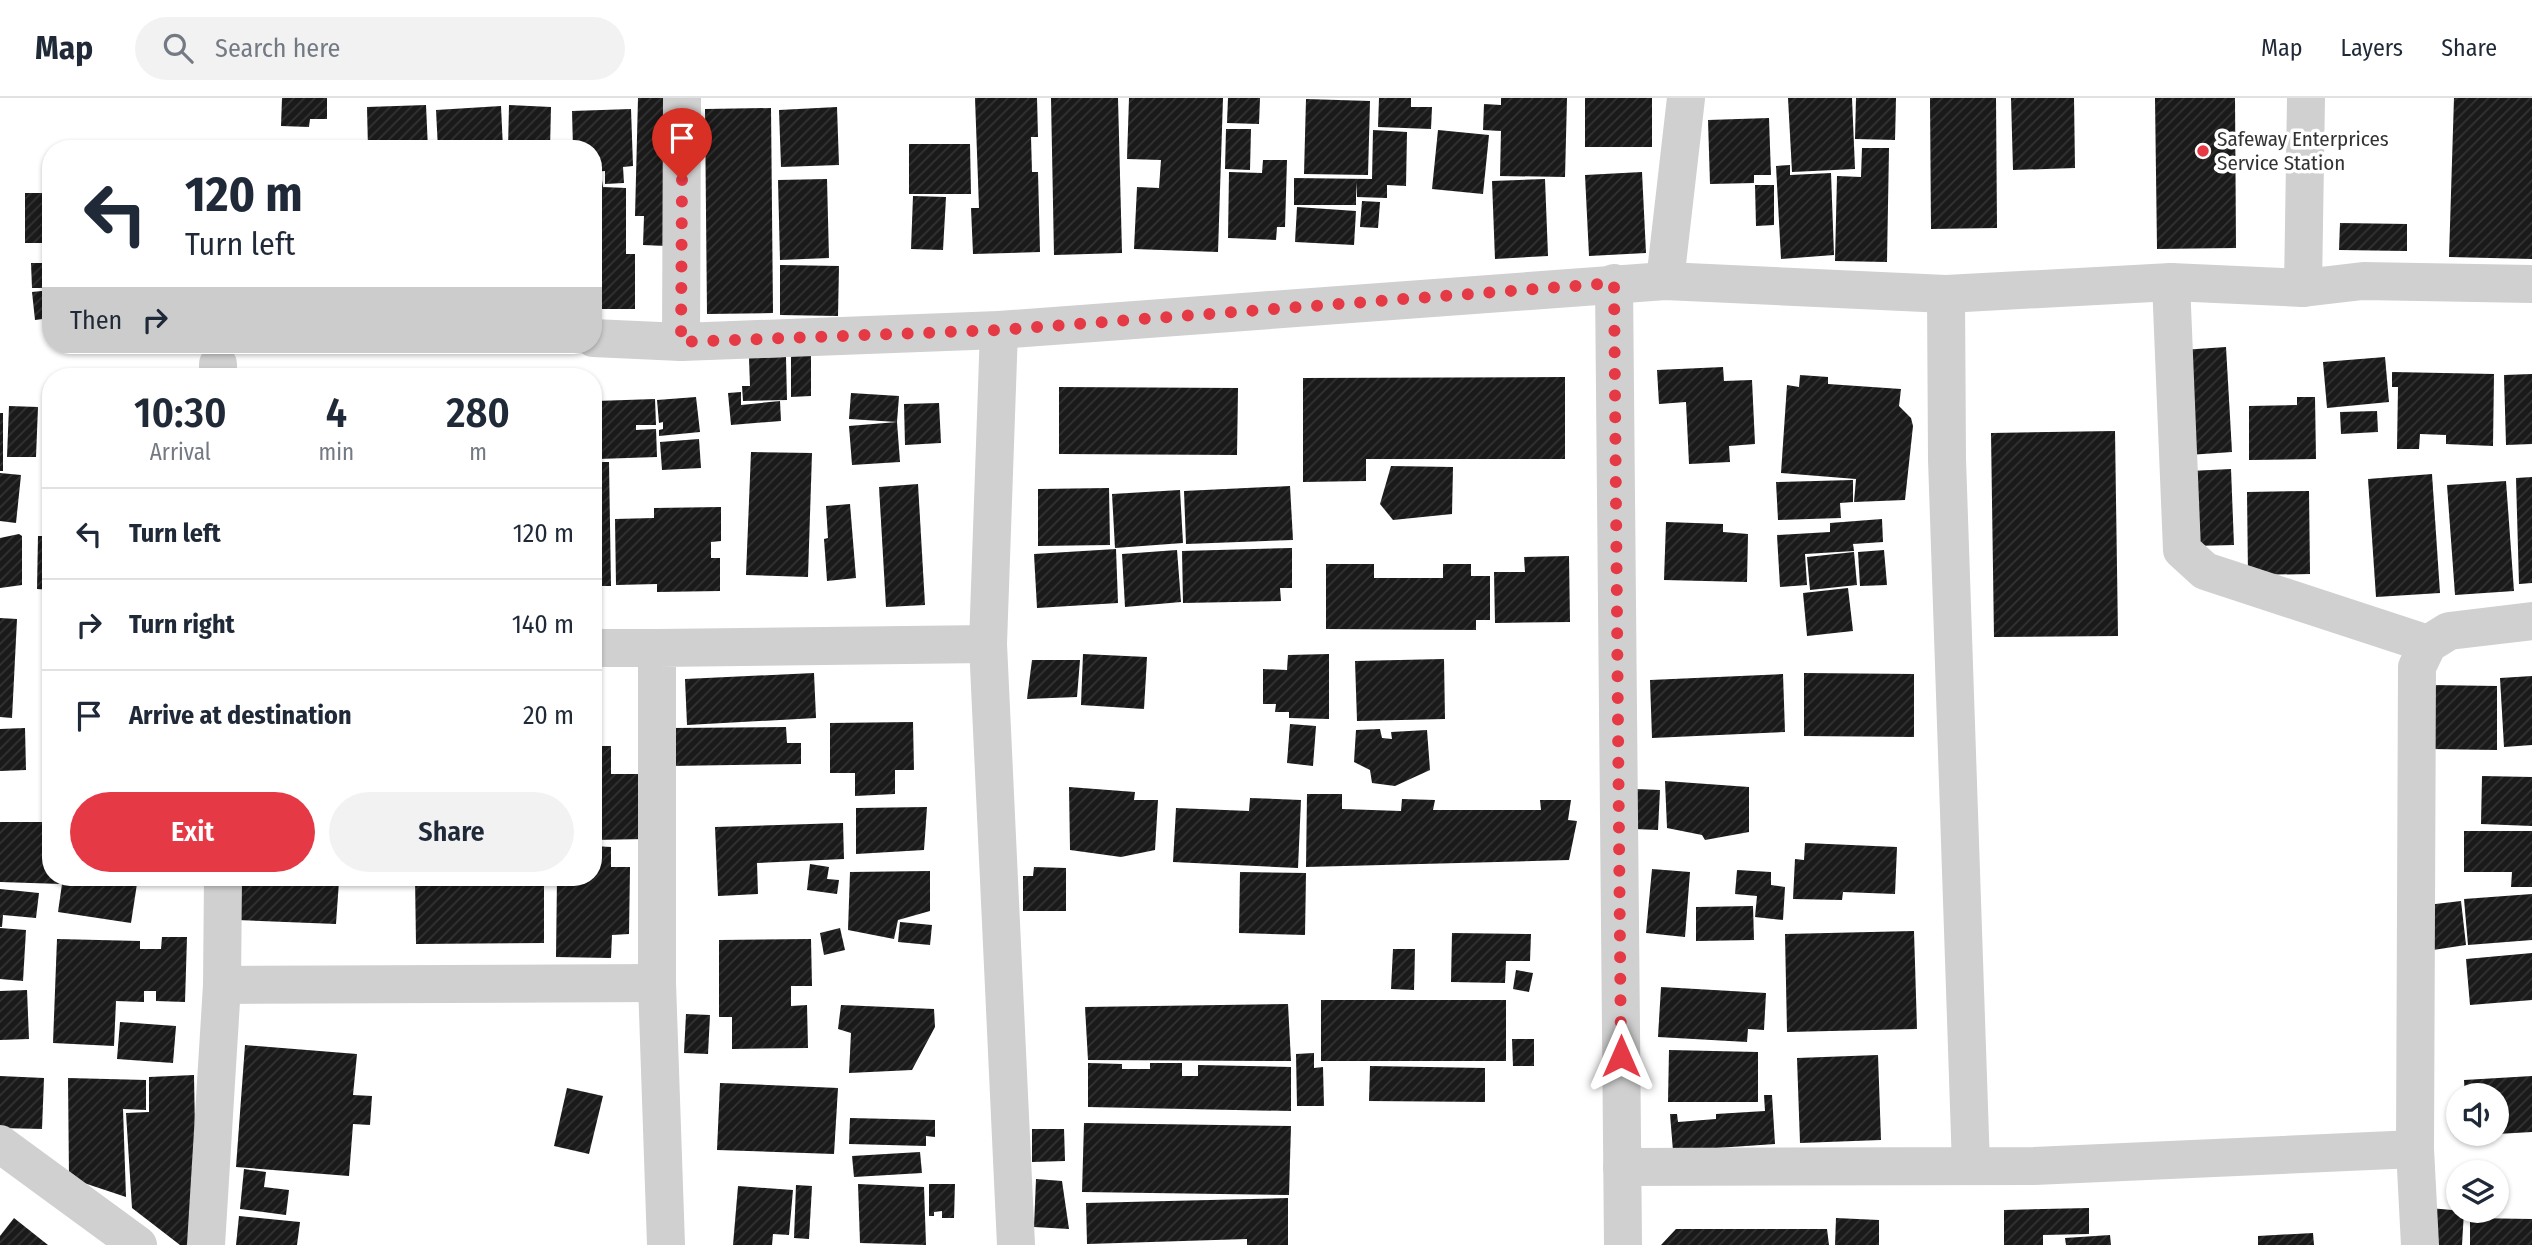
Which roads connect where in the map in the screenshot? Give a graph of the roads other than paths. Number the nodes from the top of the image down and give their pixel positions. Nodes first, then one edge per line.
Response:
1 (682, 98) edge
2 (1686, 98) edge
3 (2306, 98) edge
4 (1665, 281) junction
5 (2171, 282) junction
6 (1614, 283) junction
7 (2532, 284) edge
8 (2303, 288) junction
9 (1946, 294) junction
10 (999, 330) junction
11 (602, 338) edge
12 (681, 342) junction
13 (2532, 621) edge
14 (988, 643) junction
15 (2428, 644) junction
16 (602, 648) edge
17 (657, 648) junction
18 (223, 886) edge
19 (657, 983) junction
20 (222, 985) junction
21 (0, 1144) edge
22 (2415, 1149) junction
23 (1971, 1166) junction
24 (1622, 1167) junction
25 (138, 1245) edge
26 (206, 1245) edge
27 (666, 1245) edge
28 (1016, 1245) edge
29 (1623, 1245) edge
30 (2420, 1245) edge

1 - 12 street
2 - 4 street
3 - 8 street
4 - 6 street
4 - 9 street
5 - 8 street
5 - 9 street
5 - 15 street
6 - 10 street
6 - 24 street
7 - 8 street
9 - 23 street
10 - 12 street
10 - 14 street
11 - 12 street
13 - 15 street
14 - 17 street
14 - 28 street
15 - 22 street
16 - 17 street
17 - 19 street
18 - 20 street
19 - 20 street
19 - 27 street
20 - 26 street
21 - 25 street
22 - 23 street
22 - 30 street
23 - 24 street
24 - 29 street

